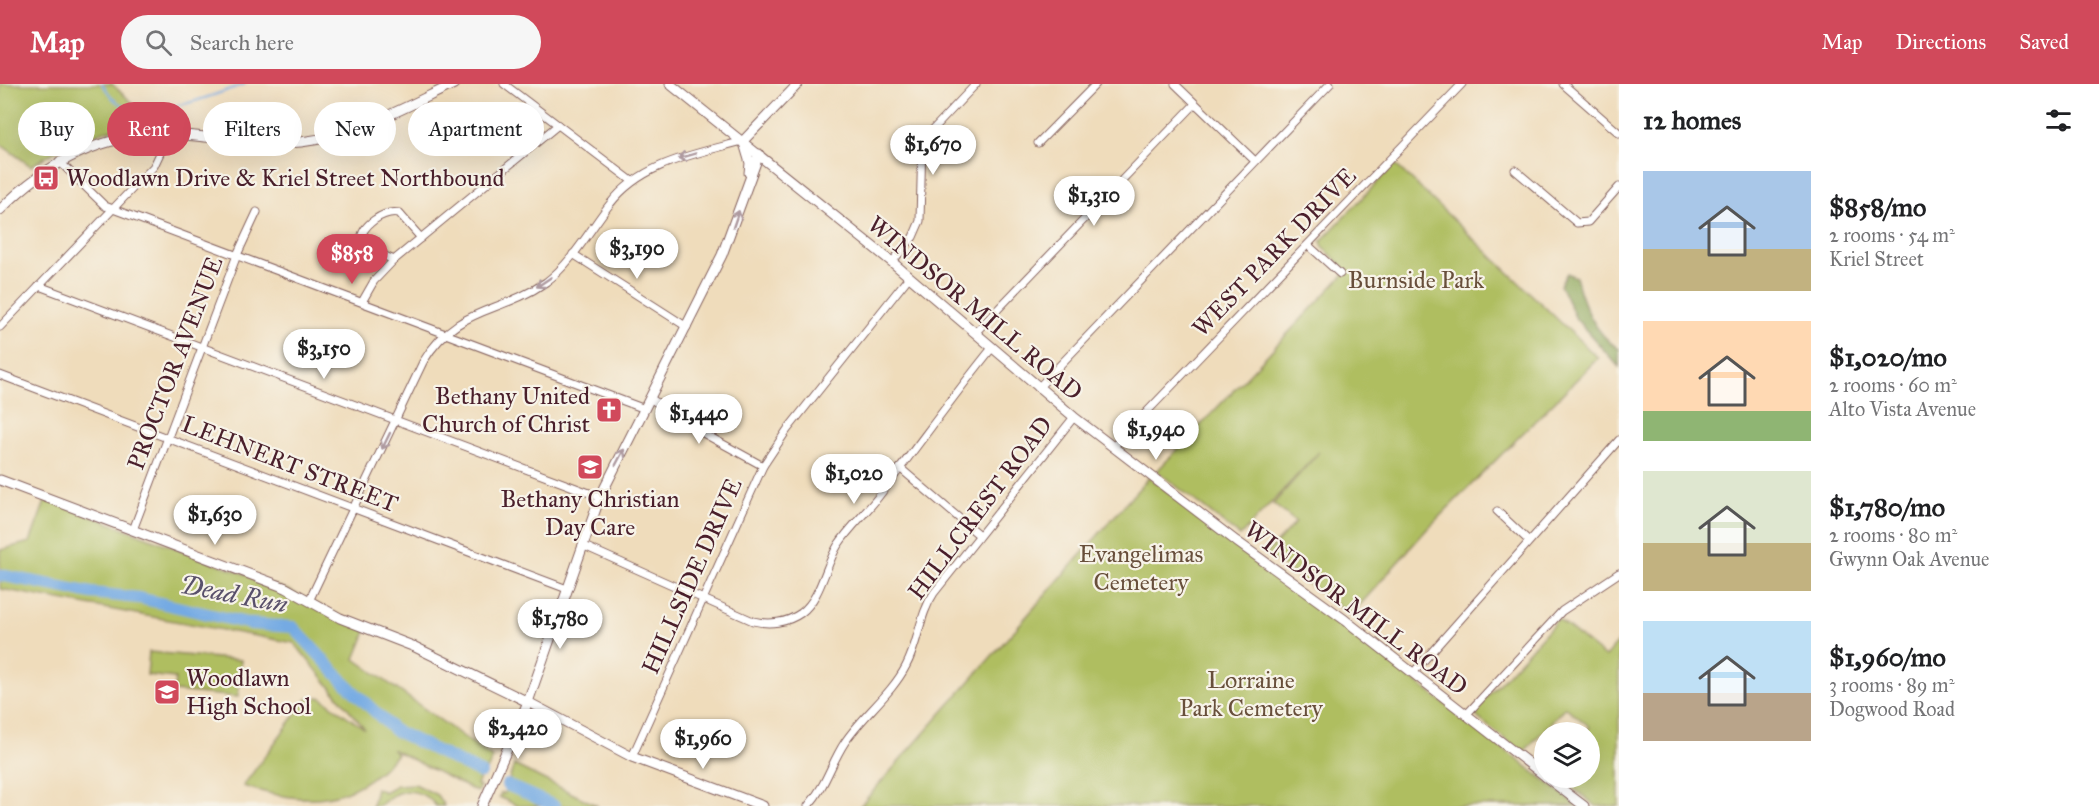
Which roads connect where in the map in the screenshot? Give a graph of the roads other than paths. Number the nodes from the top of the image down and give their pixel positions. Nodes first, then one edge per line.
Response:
1 (454, 84) edge
2 (504, 84) edge
3 (670, 84) edge
4 (798, 84) edge
5 (976, 84) edge
6 (1096, 84) edge
7 (1175, 84) edge
8 (1330, 84) edge
9 (1462, 84) edge
10 (1563, 84) edge
11 (1195, 104) junction
12 (558, 125) junction
13 (1619, 133) edge
14 (191, 137) edge
15 (743, 141) junction
16 (107, 142) edge
17 (1038, 143) dead end
18 (759, 154) junction
19 (159, 156) edge
20 (59, 161) junction
21 (1256, 161) junction
22 (1515, 170) dead end
23 (632, 181) junction
24 (748, 183) junction
25 (1619, 187) edge
26 (114, 209) junction
27 (0, 210) edge
28 (257, 212) dead end
29 (421, 238) junction
30 (1308, 245) junction
31 (573, 254) junction
32 (237, 255) junction
33 (394, 260) junction
34 (892, 262) junction
35 (1340, 274) dead end
36 (909, 277) junction
37 (39, 286) junction
38 (362, 302) junction
39 (0, 327) edge
40 (687, 327) junction
41 (444, 333) junction
42 (975, 333) junction
43 (202, 346) junction
44 (992, 348) junction
45 (0, 375) edge
46 (1038, 388) junction
47 (650, 398) junction
48 (645, 409) junction
49 (1074, 417) junction
50 (396, 420) junction
51 (168, 439) junction
52 (1619, 440) edge
53 (1114, 446) junction
54 (763, 466) junction
55 (900, 468) junction
56 (0, 480) edge
57 (600, 497) junction
58 (353, 509) junction
59 (1497, 511) dead end
60 (133, 530) junction
61 (980, 535) junction
62 (1529, 541) junction
63 (582, 545) junction
64 (1619, 573) edge
65 (567, 589) junction
66 (702, 599) junction
67 (309, 602) junction
68 (1413, 673) junction
69 (528, 702) junction
70 (1466, 715) junction
71 (632, 757) junction
72 (1534, 768) edge
73 (1560, 788) edge
74 (482, 806) edge
75 (763, 806) edge
76 (808, 806) edge
77 (1584, 806) edge

1 - 14 main road
2 - 12 street
3 - 15 main road, WINDSOR MILL ROAD
4 - 15 main road
5 - 34 street
6 - 17 street
7 - 11 street
8 - 21 street
9 - 30 street, WEST PARK DRIVE
10 - 13 street
11 - 21 street
11 - 42 street
12 - 23 street
12 - 29 street
15 - 18 main road, WINDSOR MILL ROAD
15 -> 23 street
15 - 24 main road
16 - 20 main road
18 - 24 main road
18 - 34 main road, WINDSOR MILL ROAD
19 - 26 street
20 - 26 street
20 - 27 main road
21 - 46 street
22 - 25 street
23 - 31 street
40 -> 24 main road
26 - 32 street
26 - 37 street
28 - 32 street, PROCTOR AVENUE
29 - 33 street
29 - 33 street
30 - 35 street
30 - 53 street, WEST PARK DRIVE
31 - 40 street
31 -> 41 street
32 - 38 street
32 - 43 street, PROCTOR AVENUE
33 - 38 street
34 - 36 main road, WINDSOR MILL ROAD
36 - 42 main road, WINDSOR MILL ROAD
36 - 54 street, HILLSIDE DRIVE
37 - 39 street
37 - 43 street
38 - 41 street
40 - 47 main road
41 - 48 street
41 - 50 street
42 - 44 main road, WINDSOR MILL ROAD
43 - 50 street
43 - 51 street, PROCTOR AVENUE
44 - 46 main road, WINDSOR MILL ROAD
44 - 55 street
45 - 51 street, LEHNERT STREET
46 - 49 main road, WINDSOR MILL ROAD
47 - 48 main road
47 - 54 street
57 -> 48 main road
49 - 53 main road, WINDSOR MILL ROAD
49 - 61 street, HILLCREST ROAD
50 - 57 street
50 -> 58 street
51 - 58 street, LEHNERT STREET
51 - 60 street, PROCTOR AVENUE
52 - 62 street
53 - 68 main road, WINDSOR MILL ROAD
54 - 66 street, HILLSIDE DRIVE
55 - 61 street
55 - 66 street
56 - 60 main road
57 - 63 main road
58 - 65 street, LEHNERT STREET
58 - 67 street
59 - 62 street
60 - 67 main road
61 - 76 street, HILLCREST ROAD
62 - 68 street
63 - 65 main road
63 - 66 street
64 - 70 street
65 - 69 main road
66 - 71 street, HILLSIDE DRIVE
67 - 69 main road
68 - 70 main road, WINDSOR MILL ROAD
69 - 71 main road
69 - 74 main road
70 - 72 main road, WINDSOR MILL ROAD
71 - 75 main road
73 - 77 main road, WINDSOR MILL ROAD

